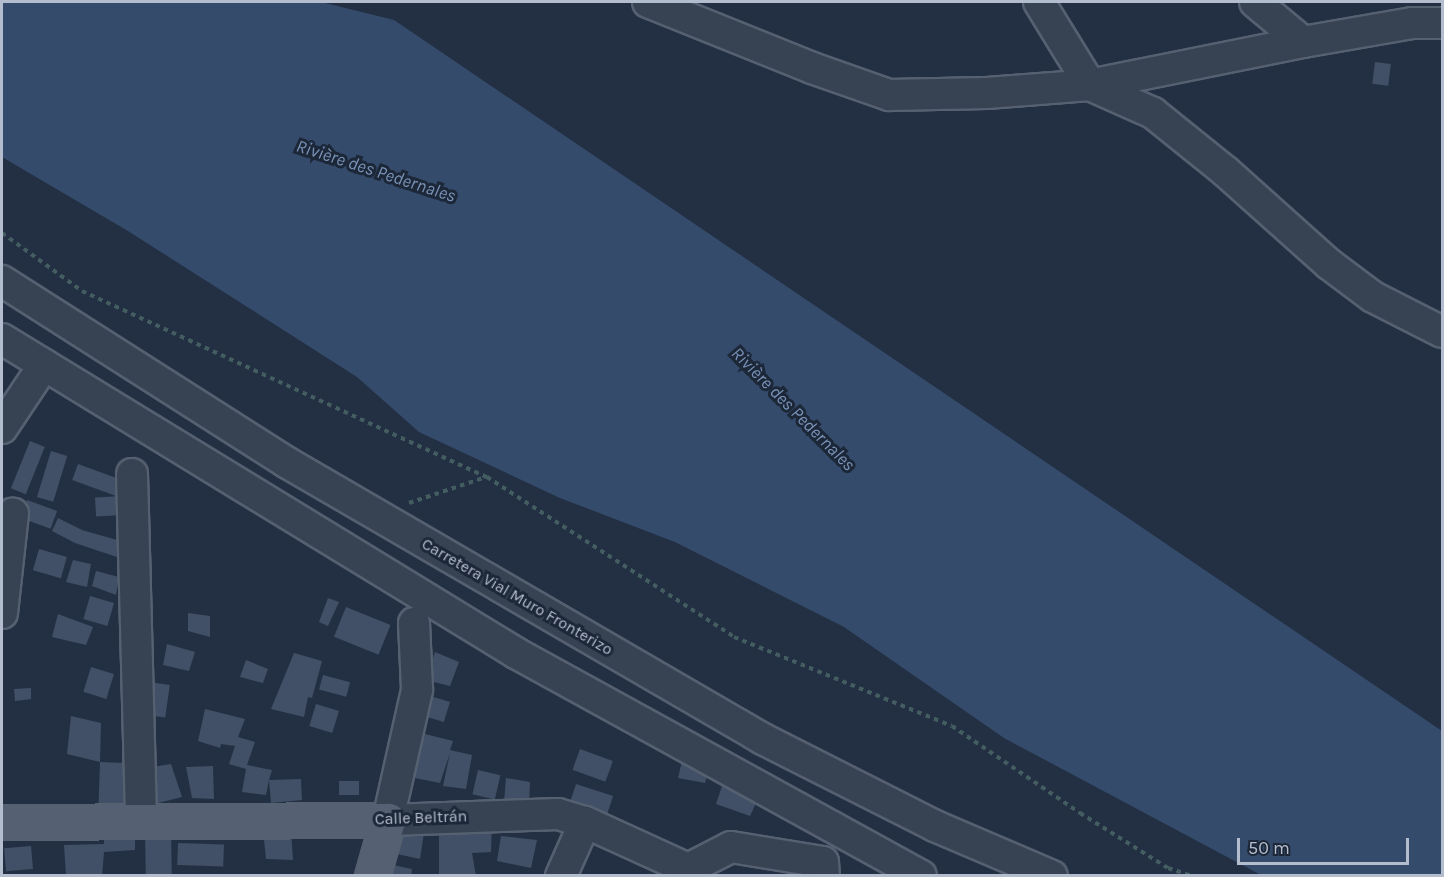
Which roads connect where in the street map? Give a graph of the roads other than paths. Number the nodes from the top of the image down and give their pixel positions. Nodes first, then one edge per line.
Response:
1 (648, 2) edge
2 (1039, 2) edge
3 (1255, 2) edge
4 (1443, 23) edge
5 (1303, 42) junction
6 (1090, 85) junction
7 (2, 281) edge
8 (1443, 332) edge
9 (2, 339) edge
10 (44, 365) junction
11 (2, 428) edge
12 (132, 474) dead end
13 (14, 514) dead end
14 (2, 613) edge
15 (414, 623) dead end
16 (388, 820) junction
17 (2, 822) edge
18 (141, 822) junction
19 (585, 822) junction
20 (823, 869) edge
21 (372, 876) edge
22 (561, 876) edge
23 (921, 876) edge
24 (1052, 876) edge

1 - 6 street
2 - 6 street
3 - 5 street
4 - 5 street
5 - 6 street
6 - 8 street
7 - 24 street, Carretera Vial Muro Fronterizo
9 - 10 street
10 - 11 street
10 - 23 street
12 - 18 street
13 - 14 street
15 - 16 street
16 - 18 main road, Calle Beltrán
16 - 19 street, Calle Beltrán
16 - 21 main road
17 - 18 main road, Calle Beltrán
19 - 20 street, Calle Beltrán
19 - 22 street

